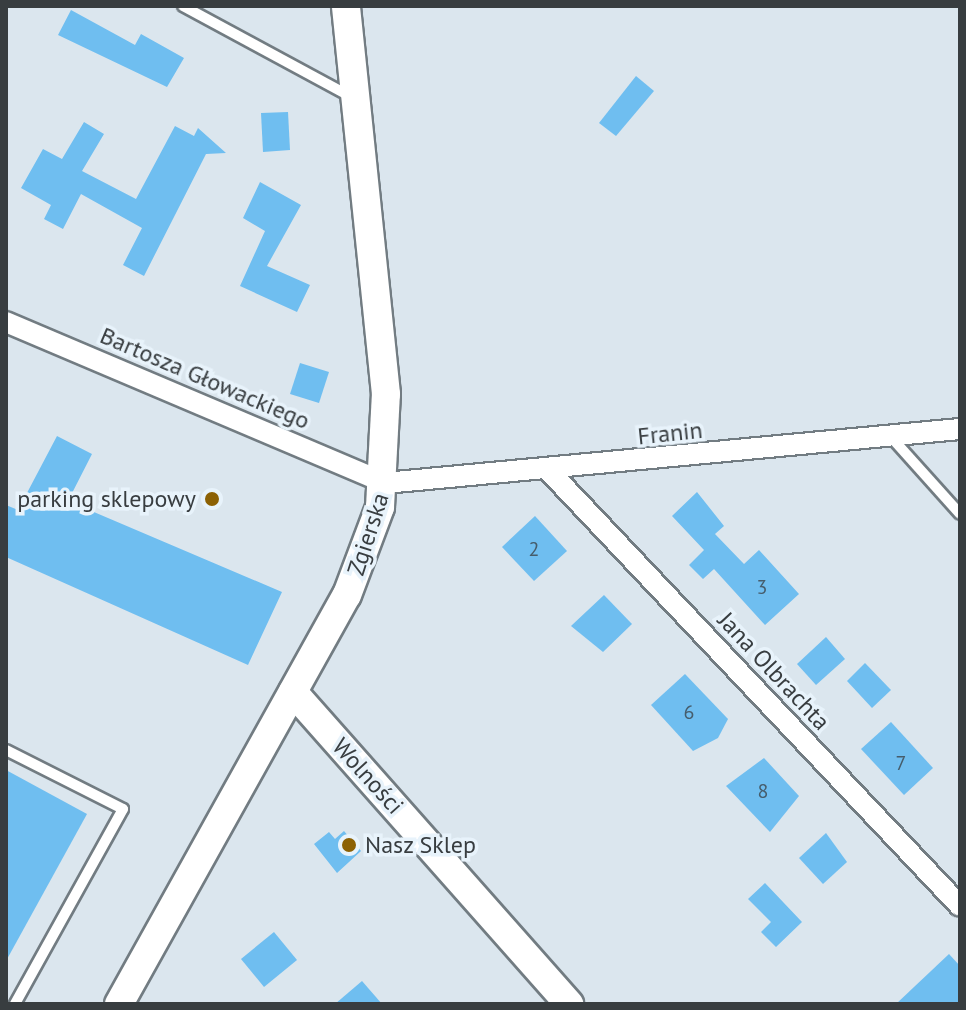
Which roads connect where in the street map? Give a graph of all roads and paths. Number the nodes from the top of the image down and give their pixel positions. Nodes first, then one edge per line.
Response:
1 (183, 6) edge
2 (346, 6) edge
3 (356, 100) junction
4 (6, 322) edge
5 (960, 429) edge
6 (890, 436) junction
7 (549, 471) junction
8 (385, 483) junction
9 (960, 514) edge
10 (293, 692) junction
11 (6, 750) edge
12 (960, 906) edge
13 (15, 1004) edge
14 (119, 1004) edge
15 (569, 1004) edge

1 - 3 lane
2 - 3 main road, Zgierska
3 - 8 main road, Zgierska
4 - 8 street, Bartosza Głowackiego
5 - 6 street, Franin
6 - 7 street, Franin
6 - 9 lane
7 - 8 street, Franin
7 - 12 street, Jana Olbrachta
8 - 10 main road, Zgierska
10 - 14 main road, Zgierska
10 - 15 main road, Wolności
11 - 13 lane

